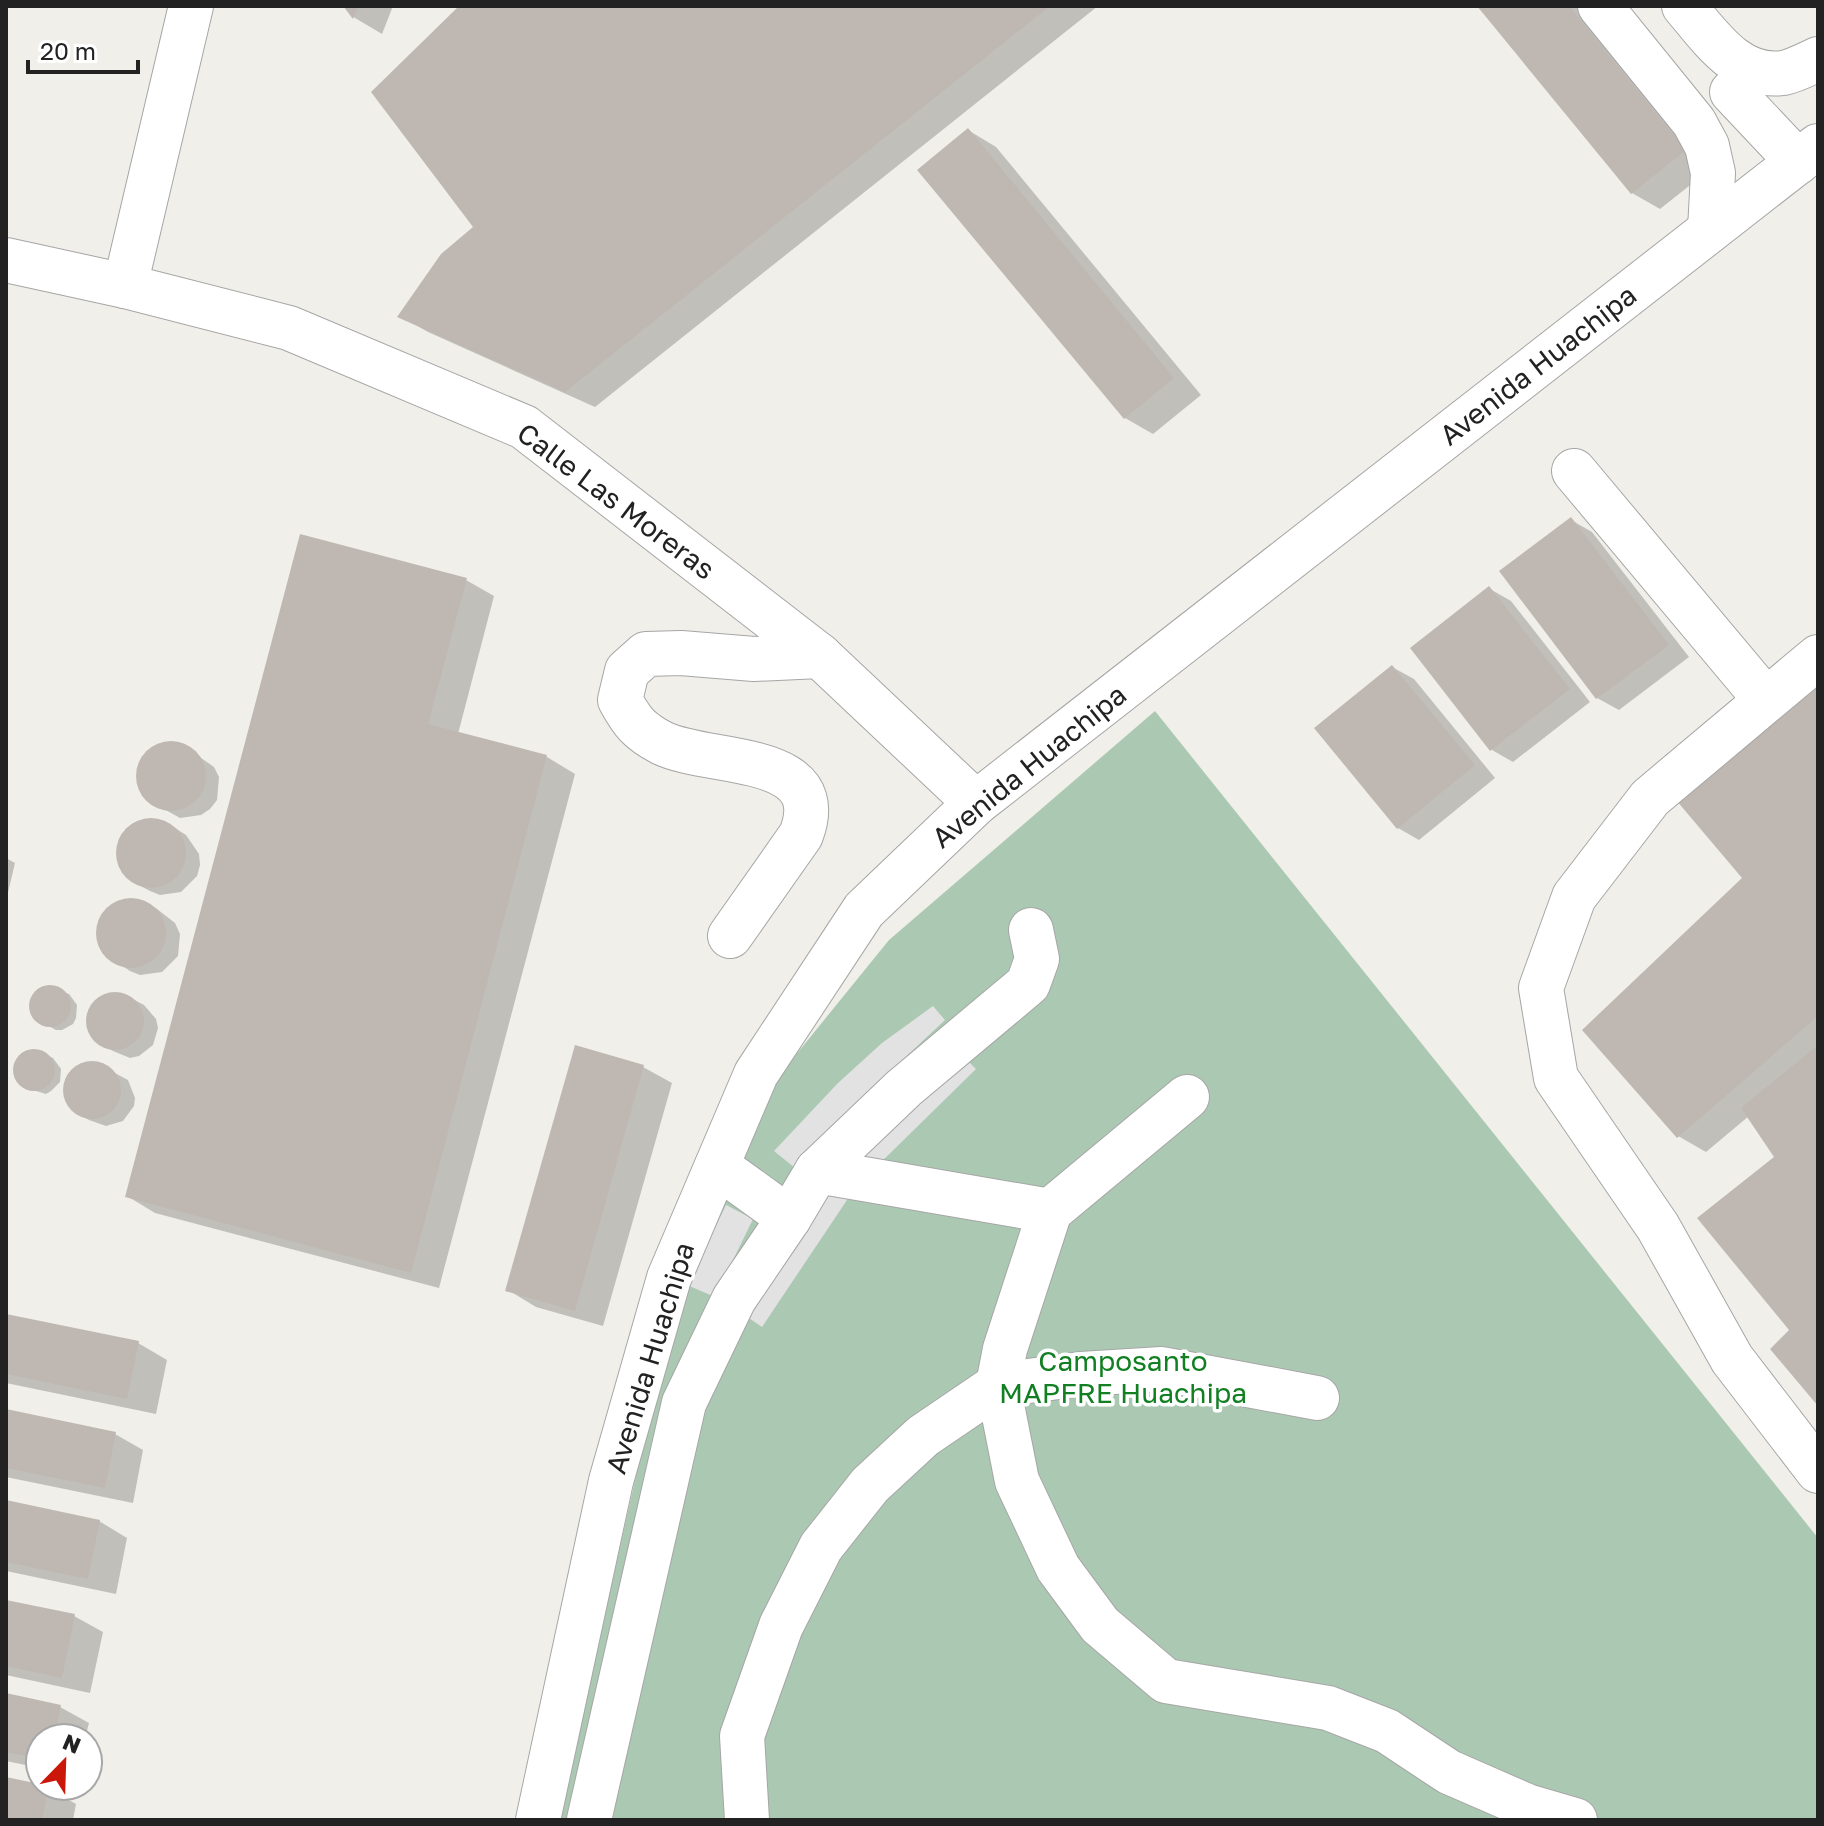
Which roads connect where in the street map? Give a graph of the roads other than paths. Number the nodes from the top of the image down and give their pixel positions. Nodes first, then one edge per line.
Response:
1 (191, 6) edge
2 (1600, 6) edge
3 (1684, 6) edge
4 (1818, 59) edge
5 (1745, 82) junction
6 (1694, 122) junction
7 (1808, 154) edge
8 (1710, 230) junction
9 (6, 260) edge
10 (125, 286) junction
11 (1574, 471) dead end
12 (820, 656) junction
13 (1818, 657) edge
14 (1766, 700) junction
15 (976, 803) junction
16 (1031, 930) dead end
17 (730, 936) dead end
18 (1187, 1097) dead end
19 (717, 1166) junction
20 (817, 1171) junction
21 (1050, 1211) junction
22 (789, 1218) junction
23 (998, 1385) junction
24 (1317, 1398) dead end
25 (1818, 1471) edge
26 (538, 1820) edge
27 (589, 1820) edge
28 (747, 1820) edge
29 (1575, 1820) edge

1 - 10 street
2 - 6 street
3 - 5 street
4 - 5 street
5 - 6 street
5 - 7 street
6 - 8 street
7 - 8 street, Avenida Huachipa
8 - 15 street, Avenida Huachipa
9 - 10 street, Calle Las Moreras
10 - 12 street, Calle Las Moreras
11 - 14 street
12 - 15 street, Calle Las Moreras
12 - 17 street
13 - 14 street
14 - 25 street
15 - 19 street, Avenida Huachipa
16 - 20 street
18 - 21 street
19 - 22 street
19 - 26 street, Avenida Huachipa
20 - 21 street
20 - 22 street
21 - 23 street
22 - 27 street
23 - 24 street
23 - 28 street
23 - 29 street

